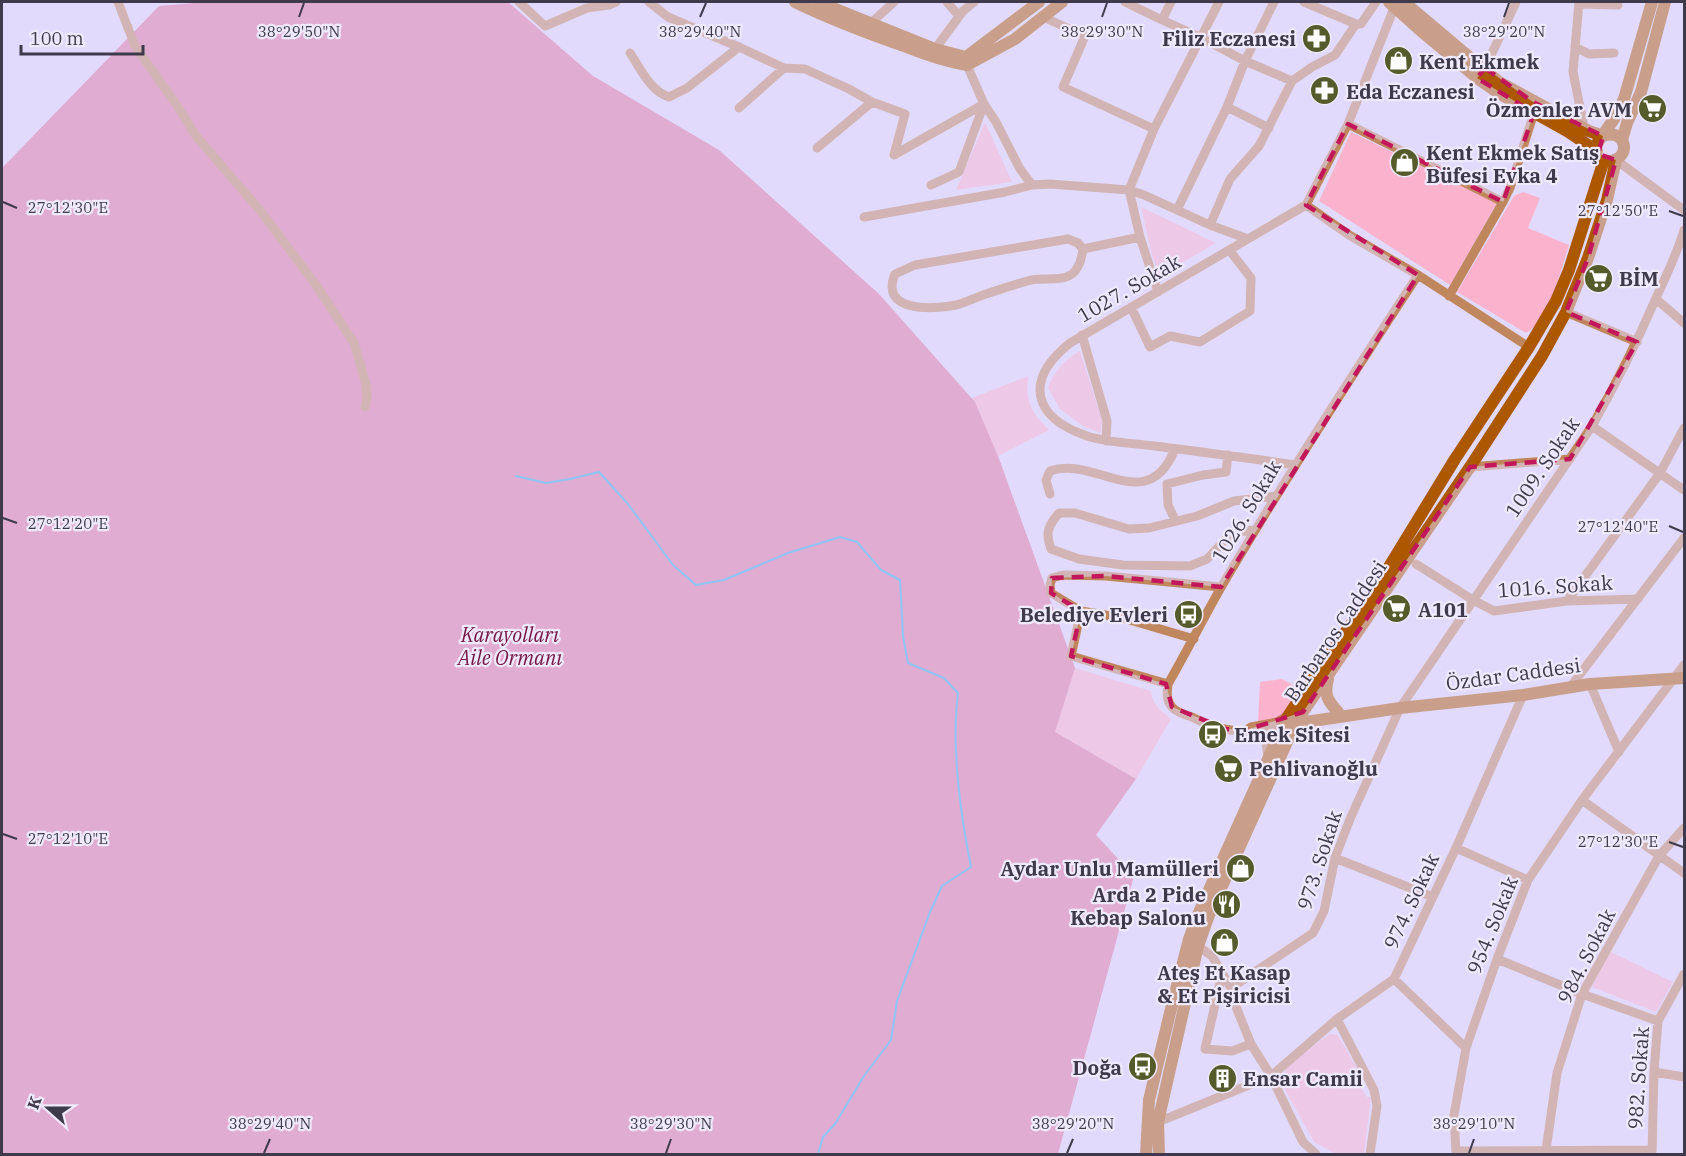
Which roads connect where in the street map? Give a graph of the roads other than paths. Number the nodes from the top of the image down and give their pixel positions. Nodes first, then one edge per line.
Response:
1 (118, 2) edge
2 (519, 2) edge
3 (616, 2) edge
4 (650, 2) edge
5 (795, 2) edge
6 (820, 2) edge
7 (894, 2) edge
8 (947, 2) edge
9 (974, 2) edge
10 (1039, 2) edge
11 (1062, 2) edge
12 (1125, 2) edge
13 (1171, 2) edge
14 (1220, 2) edge
15 (1274, 2) edge
16 (1304, 2) edge
17 (1376, 2) edge
18 (1516, 2) edge
19 (1652, 2) edge
20 (1665, 2) edge
21 (1395, 3) edge
22 (1579, 3) edge
23 (1618, 5) dead end
24 (959, 16) junction
25 (1043, 17) junction
26 (1162, 20) junction
27 (871, 23) junction
28 (1356, 24) junction
29 (1200, 37) junction
30 (739, 46) junction
31 (1575, 47) junction
32 (934, 49) junction
33 (630, 53) dead end
34 (1614, 53) dead end
35 (1245, 60) junction
36 (967, 61) junction
37 (784, 68) junction
38 (1481, 73) junction
39 (1292, 81) junction
40 (872, 102) junction
41 (984, 104) junction
42 (1227, 106) junction
43 (739, 108) dead end
44 (1534, 113) junction
45 (1348, 124) junction
46 (1269, 128) junction
47 (1584, 128) junction
48 (1154, 129) junction
49 (1603, 136) junction
50 (1622, 140) junction
51 (817, 148) dead end
52 (1606, 157) junction
53 (931, 185) dead end
54 (1032, 185) junction
55 (1129, 190) junction
56 (1503, 202) junction
57 (1306, 205) junction
58 (1177, 210) junction
59 (1684, 210) edge
60 (864, 217) dead end
61 (1210, 225) junction
62 (1684, 230) edge
63 (1140, 237) junction
64 (1248, 239) junction
65 (1083, 249) junction
66 (1230, 251) junction
67 (1418, 275) junction
68 (1158, 292) junction
69 (1449, 296) junction
70 (1656, 299) junction
71 (1131, 307) junction
72 (1566, 312) junction
73 (1684, 323) edge
74 (1082, 335) junction
75 (1636, 342) junction
76 (1529, 347) junction
77 (365, 407) dead end
78 (1592, 426) junction
79 (1684, 428) edge
80 (1106, 441) junction
81 (1175, 448) junction
82 (1228, 455) junction
83 (1570, 459) junction
84 (1295, 465) junction
85 (1470, 467) junction
86 (1660, 473) junction
87 (1684, 490) edge
88 (1050, 494) dead end
89 (1276, 496) junction
90 (1176, 520) junction
91 (1256, 530) junction
92 (1684, 538) edge
93 (1416, 564) dead end
94 (1221, 587) junction
95 (1638, 598) junction
96 (1473, 600) junction
97 (1567, 601) junction
98 (1081, 611) junction
99 (1194, 639) junction
100 (1684, 665) edge
101 (1329, 674) junction
102 (1679, 678) edge
103 (1168, 684) junction
104 (1590, 684) junction
105 (1571, 686) junction
106 (1523, 694) junction
107 (1400, 708) junction
108 (1342, 714) junction
109 (1292, 720) junction
110 (1246, 730) junction
111 (1256, 732) junction
112 (1619, 752) junction
113 (1268, 760) junction
114 (1582, 800) junction
115 (1684, 828) edge
116 (1455, 848) junction
117 (1659, 856) junction
118 (1335, 858) junction
119 (1684, 873) edge
120 (1528, 880) junction
121 (1433, 897) junction
122 (1193, 943) junction
123 (1497, 958) junction
124 (1222, 974) junction
125 (1684, 974) edge
126 (1394, 979) junction
127 (1231, 988) junction
128 (1582, 994) junction
129 (1336, 1019) junction
130 (1658, 1022) junction
131 (1251, 1044) junction
132 (1466, 1048) junction
133 (1654, 1072) junction
134 (1271, 1076) junction
135 (1684, 1077) edge
136 (1158, 1122) junction
137 (1546, 1150) junction
138 (1652, 1152) edge
139 (1456, 1153) edge
140 (1146, 1155) edge
141 (1158, 1155) edge
142 (1316, 1155) edge
143 (1370, 1155) edge

1 - 77 street
2 - 3 street
4 - 30 street
5 - 36 main road
6 - 27 main road
7 - 27 street
8 - 24 street
9 - 24 street
10 - 36 main road
11 - 25 main road
12 - 26 street
13 - 26 street
14 - 29 street
15 - 35 street
16 - 28 street
17 - 28 street
18 - 38 street
19 - 49 main road
20 - 50 main road
21 - 38 main road
21 - 45 street
22 - 23 street
22 - 31 street
24 - 32 street
25 - 36 main road
25 - 48 street
26 - 29 street
27 - 32 main road
28 - 39 street
29 - 35 street
29 - 48 street
30 - 33 street
30 - 37 street
31 - 34 street
31 - 47 street
32 - 36 main road
35 - 39 street
35 - 42 street
36 - 41 street
37 - 40 street
37 - 43 street
38 - 44 main road
38 - 47 main road
39 - 46 street
40 - 41 street
40 - 51 street
41 - 53 street
41 - 54 street
42 - 46 street
42 - 58 street
44 - 52 main road
44 - 56 street
45 - 56 street
45 - 57 street
46 - 61 street
47 - 49 main road
48 - 55 street
49 - 50 main road
49 - 52 main road
50 - 52 main road
52 - 59 street
52 - 72 main road, Barbaros Caddesi
52 - 76 main road, Barbaros Caddesi
54 - 55 street
54 - 60 street
55 - 58 street
55 - 63 street
56 - 69 street
57 - 64 street, 1027. Sokak
57 - 67 street
58 - 61 street
61 - 64 street
62 - 70 street, 1009. Sokak
63 - 65 street
63 - 68 street
64 - 66 street, 1027. Sokak
65 - 65 street
66 - 68 street, 1027. Sokak
66 - 71 street
67 - 69 street
67 - 84 street, 1026. Sokak
68 - 71 street, 1027. Sokak
69 - 76 street
70 - 73 street
70 - 75 street, 1009. Sokak
71 - 74 street, 1027. Sokak
72 - 75 street
72 - 85 main road, Barbaros Caddesi
74 - 80 street
74 - 80 street, 1027. Sokak
75 - 78 street, 1009. Sokak
76 - 109 main road, Barbaros Caddesi
78 - 83 street, 1009. Sokak
78 - 86 street
79 - 86 street
80 - 81 street, 1027. Sokak
81 - 82 street, 1027. Sokak
81 - 88 street
82 - 84 street, 1027. Sokak
82 - 90 street
83 - 85 street
83 - 96 street, 1009. Sokak
84 - 89 street, 1026. Sokak
85 - 101 main road, Barbaros Caddesi
86 - 87 street
86 - 97 street
89 - 90 street
89 - 91 street, 1026. Sokak
90 - 91 street
91 - 94 street, 1026. Sokak
92 - 95 street
93 - 96 street, 1016. Sokak
94 - 98 street
94 - 99 street, 1026. Sokak
95 - 97 street, 1016. Sokak
95 - 105 street
96 - 97 street, 1016. Sokak
96 - 107 street, 1009. Sokak
98 - 99 street
98 - 103 street
99 - 103 street, 1026. Sokak
100 - 102 street, 954. Sokak
101 - 108 main road
101 - 109 main road, Barbaros Caddesi
102 - 104 main road, Özdar Caddesi
102 - 112 street, 954. Sokak
103 - 110 street
104 - 105 main road, Özdar Caddesi
104 - 112 street
105 - 106 main road, Özdar Caddesi
106 - 107 main road, Özdar Caddesi
106 - 116 street, 974. Sokak
107 - 108 main road, Özdar Caddesi
107 - 118 street, 973. Sokak
108 - 109 main road, Özdar Caddesi
109 - 110 street
109 - 111 street
109 - 113 main road, Barbaros Caddesi
109 - 122 main road, Barbaros Caddesi
110 - 111 street
111 - 113 street
112 - 114 street, 954. Sokak
113 - 122 main road, Barbaros Caddesi
114 - 117 street
114 - 120 street, 954. Sokak
115 - 117 street, 984. Sokak
116 - 120 street
116 - 121 street, 974. Sokak
117 - 119 street
117 - 128 street, 984. Sokak
118 - 121 street
118 - 127 street, 973. Sokak
120 - 123 street, 954. Sokak
121 - 126 street, 974. Sokak
122 - 124 street
122 - 136 main road, Barbaros Caddesi
122 - 140 main road, Barbaros Caddesi
123 - 128 street
123 - 132 street, 954. Sokak
124 - 127 street
124 - 131 street
125 - 130 street, 982. Sokak
126 - 129 street, 974. Sokak
126 - 132 street
127 - 131 street
128 - 130 street
128 - 137 street, 984. Sokak
129 - 134 street, 974. Sokak
129 - 143 street
130 - 133 street, 982. Sokak
131 - 134 street
132 - 139 street, 954. Sokak
133 - 135 street
133 - 138 street, 982. Sokak
134 - 136 street, 974. Sokak
134 - 142 street
136 - 141 main road, Barbaros Caddesi
137 - 138 street
137 - 139 street

